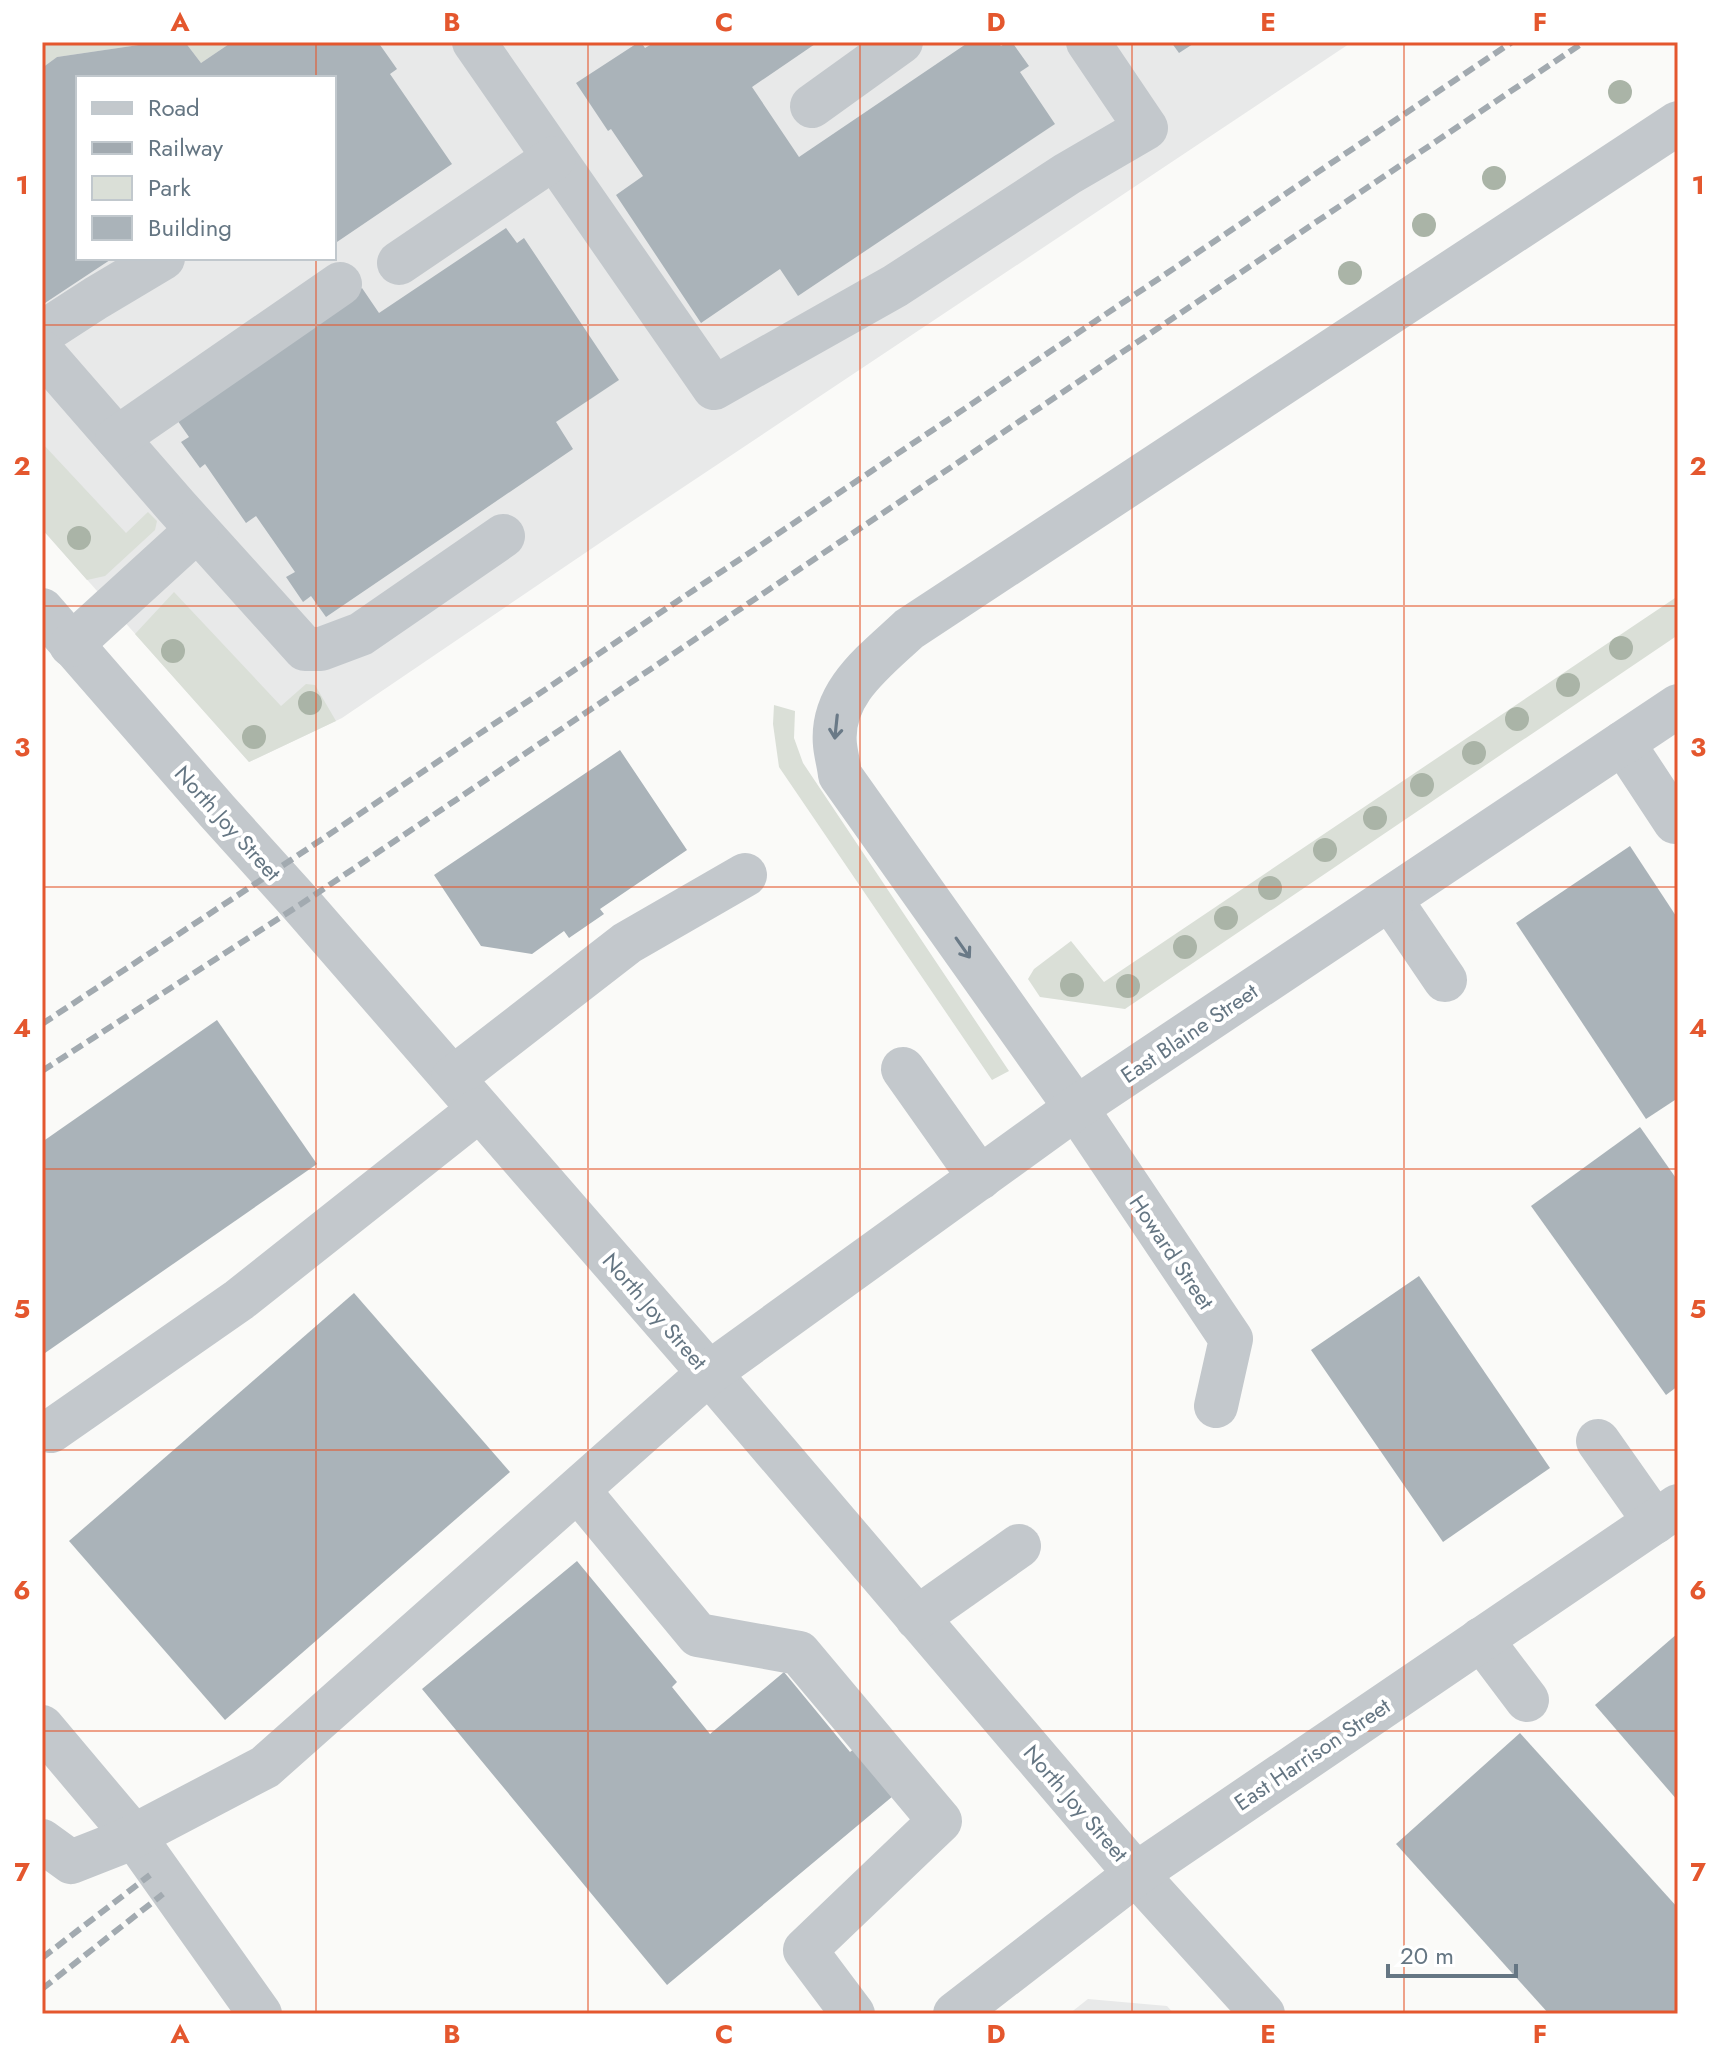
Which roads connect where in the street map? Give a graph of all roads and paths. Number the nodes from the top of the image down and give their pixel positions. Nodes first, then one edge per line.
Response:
1 (474, 42) edge
2 (901, 42) edge
3 (1088, 42) edge
4 (812, 106) dead end
5 (1678, 123) edge
6 (554, 158) junction
7 (160, 260) edge
8 (399, 263) dead end
9 (340, 284) dead end
10 (42, 333) edge
11 (42, 352) edge
12 (117, 438) junction
13 (197, 530) junction
14 (503, 536) dead end
15 (51, 626) edge
16 (1678, 706) edge
17 (1623, 743) junction
18 (1675, 822) dead end
19 (745, 875) dead end
20 (1390, 899) junction
21 (1445, 980) dead end
22 (903, 1069) dead end
23 (466, 1094) junction
24 (1076, 1108) junction
25 (980, 1178) junction
26 (709, 1373) junction
27 (1216, 1406) dead end
28 (51, 1431) dead end
29 (1598, 1441) dead end
30 (578, 1490) junction
31 (1666, 1514) edge
32 (1019, 1546) dead end
33 (917, 1618) junction
34 (1481, 1639) junction
35 (1527, 1700) dead end
36 (42, 1727) edge
37 (133, 1835) junction
38 (42, 1841) edge
39 (1136, 1874) junction
40 (260, 2014) edge
41 (853, 2014) edge
42 (955, 2014) edge
43 (1263, 2014) edge

1 - 6 street
2 - 4 street
3 - 6 street
5 -> 24 street, Howard Street
6 - 8 street
7 - 10 street
9 - 12 street
11 - 12 street
12 - 13 street
13 - 14 street
13 - 15 street
15 - 23 street, North Joy Street
16 - 17 street, East Blaine Street
17 - 18 street
17 - 20 street, East Blaine Street
19 - 23 street
20 - 21 street
20 - 24 street, East Blaine Street
22 - 25 street
23 - 26 street, North Joy Street
23 - 28 street
24 - 25 street, East Blaine Street
24 - 27 street, Howard Street
25 - 26 street, East Blaine Street
26 - 30 street, East Blaine Street
26 - 33 street, North Joy Street
29 - 31 street
30 - 37 street, East Blaine Street
30 - 41 street
31 - 34 street, East Harrison Street
32 - 33 street
33 - 39 street, North Joy Street
34 - 35 street
34 - 39 street, East Harrison Street
36 - 37 street
37 - 38 street, East Blaine Street
37 - 40 street
39 - 42 street, East Harrison Street
39 - 43 street, North Joy Street

